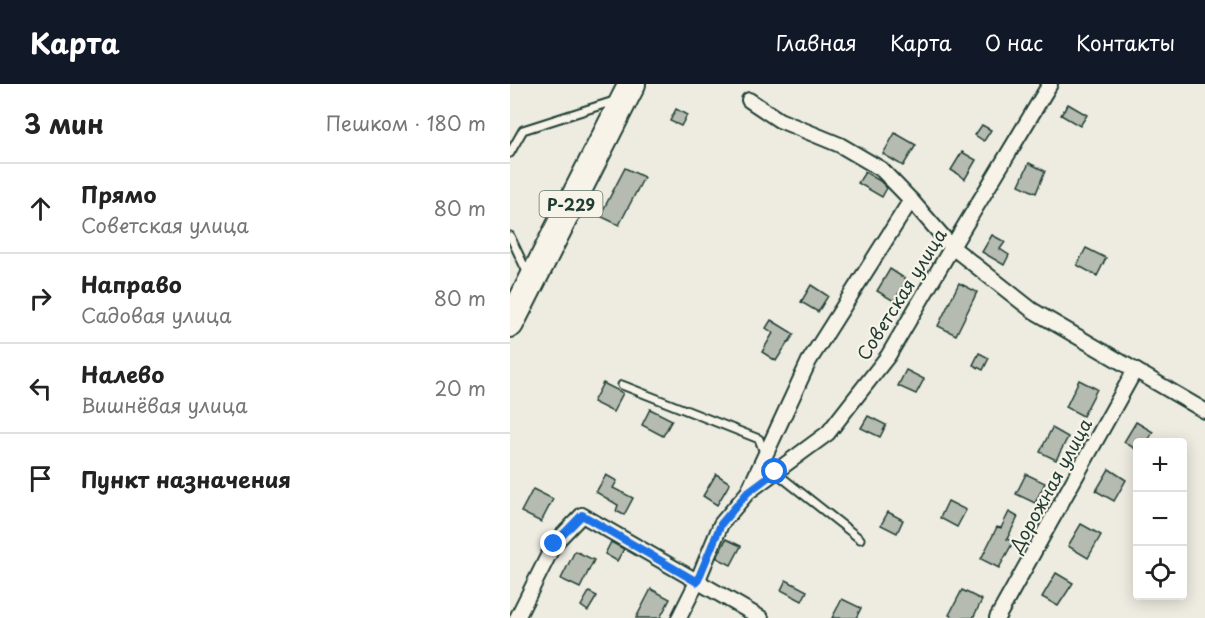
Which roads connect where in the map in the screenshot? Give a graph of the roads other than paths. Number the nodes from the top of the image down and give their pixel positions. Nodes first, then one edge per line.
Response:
1 (1050, 84) edge
2 (628, 91) edge
3 (749, 100) dead end
4 (510, 153) edge
5 (911, 200) junction
6 (510, 236) edge
7 (952, 247) junction
8 (532, 281) junction
9 (510, 324) edge
10 (1134, 370) junction
11 (622, 385) dead end
12 (1205, 411) edge
13 (765, 455) junction
14 (775, 472) junction
15 (748, 492) junction
16 (860, 539) dead end
17 (697, 582) junction
18 (517, 618) edge
19 (679, 618) edge
20 (761, 618) edge
21 (997, 618) edge

1 - 7 street, Советская улица
2 - 4 lane
2 - 8 highway, Р-229
3 - 5 street
5 - 7 street
5 - 13 street
6 - 8 lane
7 - 10 street
7 - 14 street, Советская улица
8 - 9 highway, Р-229
10 - 12 street
10 - 21 street, Дорожная улица
11 - 13 lane
13 - 14 lane
13 - 15 street
14 - 15 street, Советская улица
14 - 16 lane
15 - 17 street, Советская улица
17 - 18 street
17 - 19 street, Советская улица
17 - 20 street

